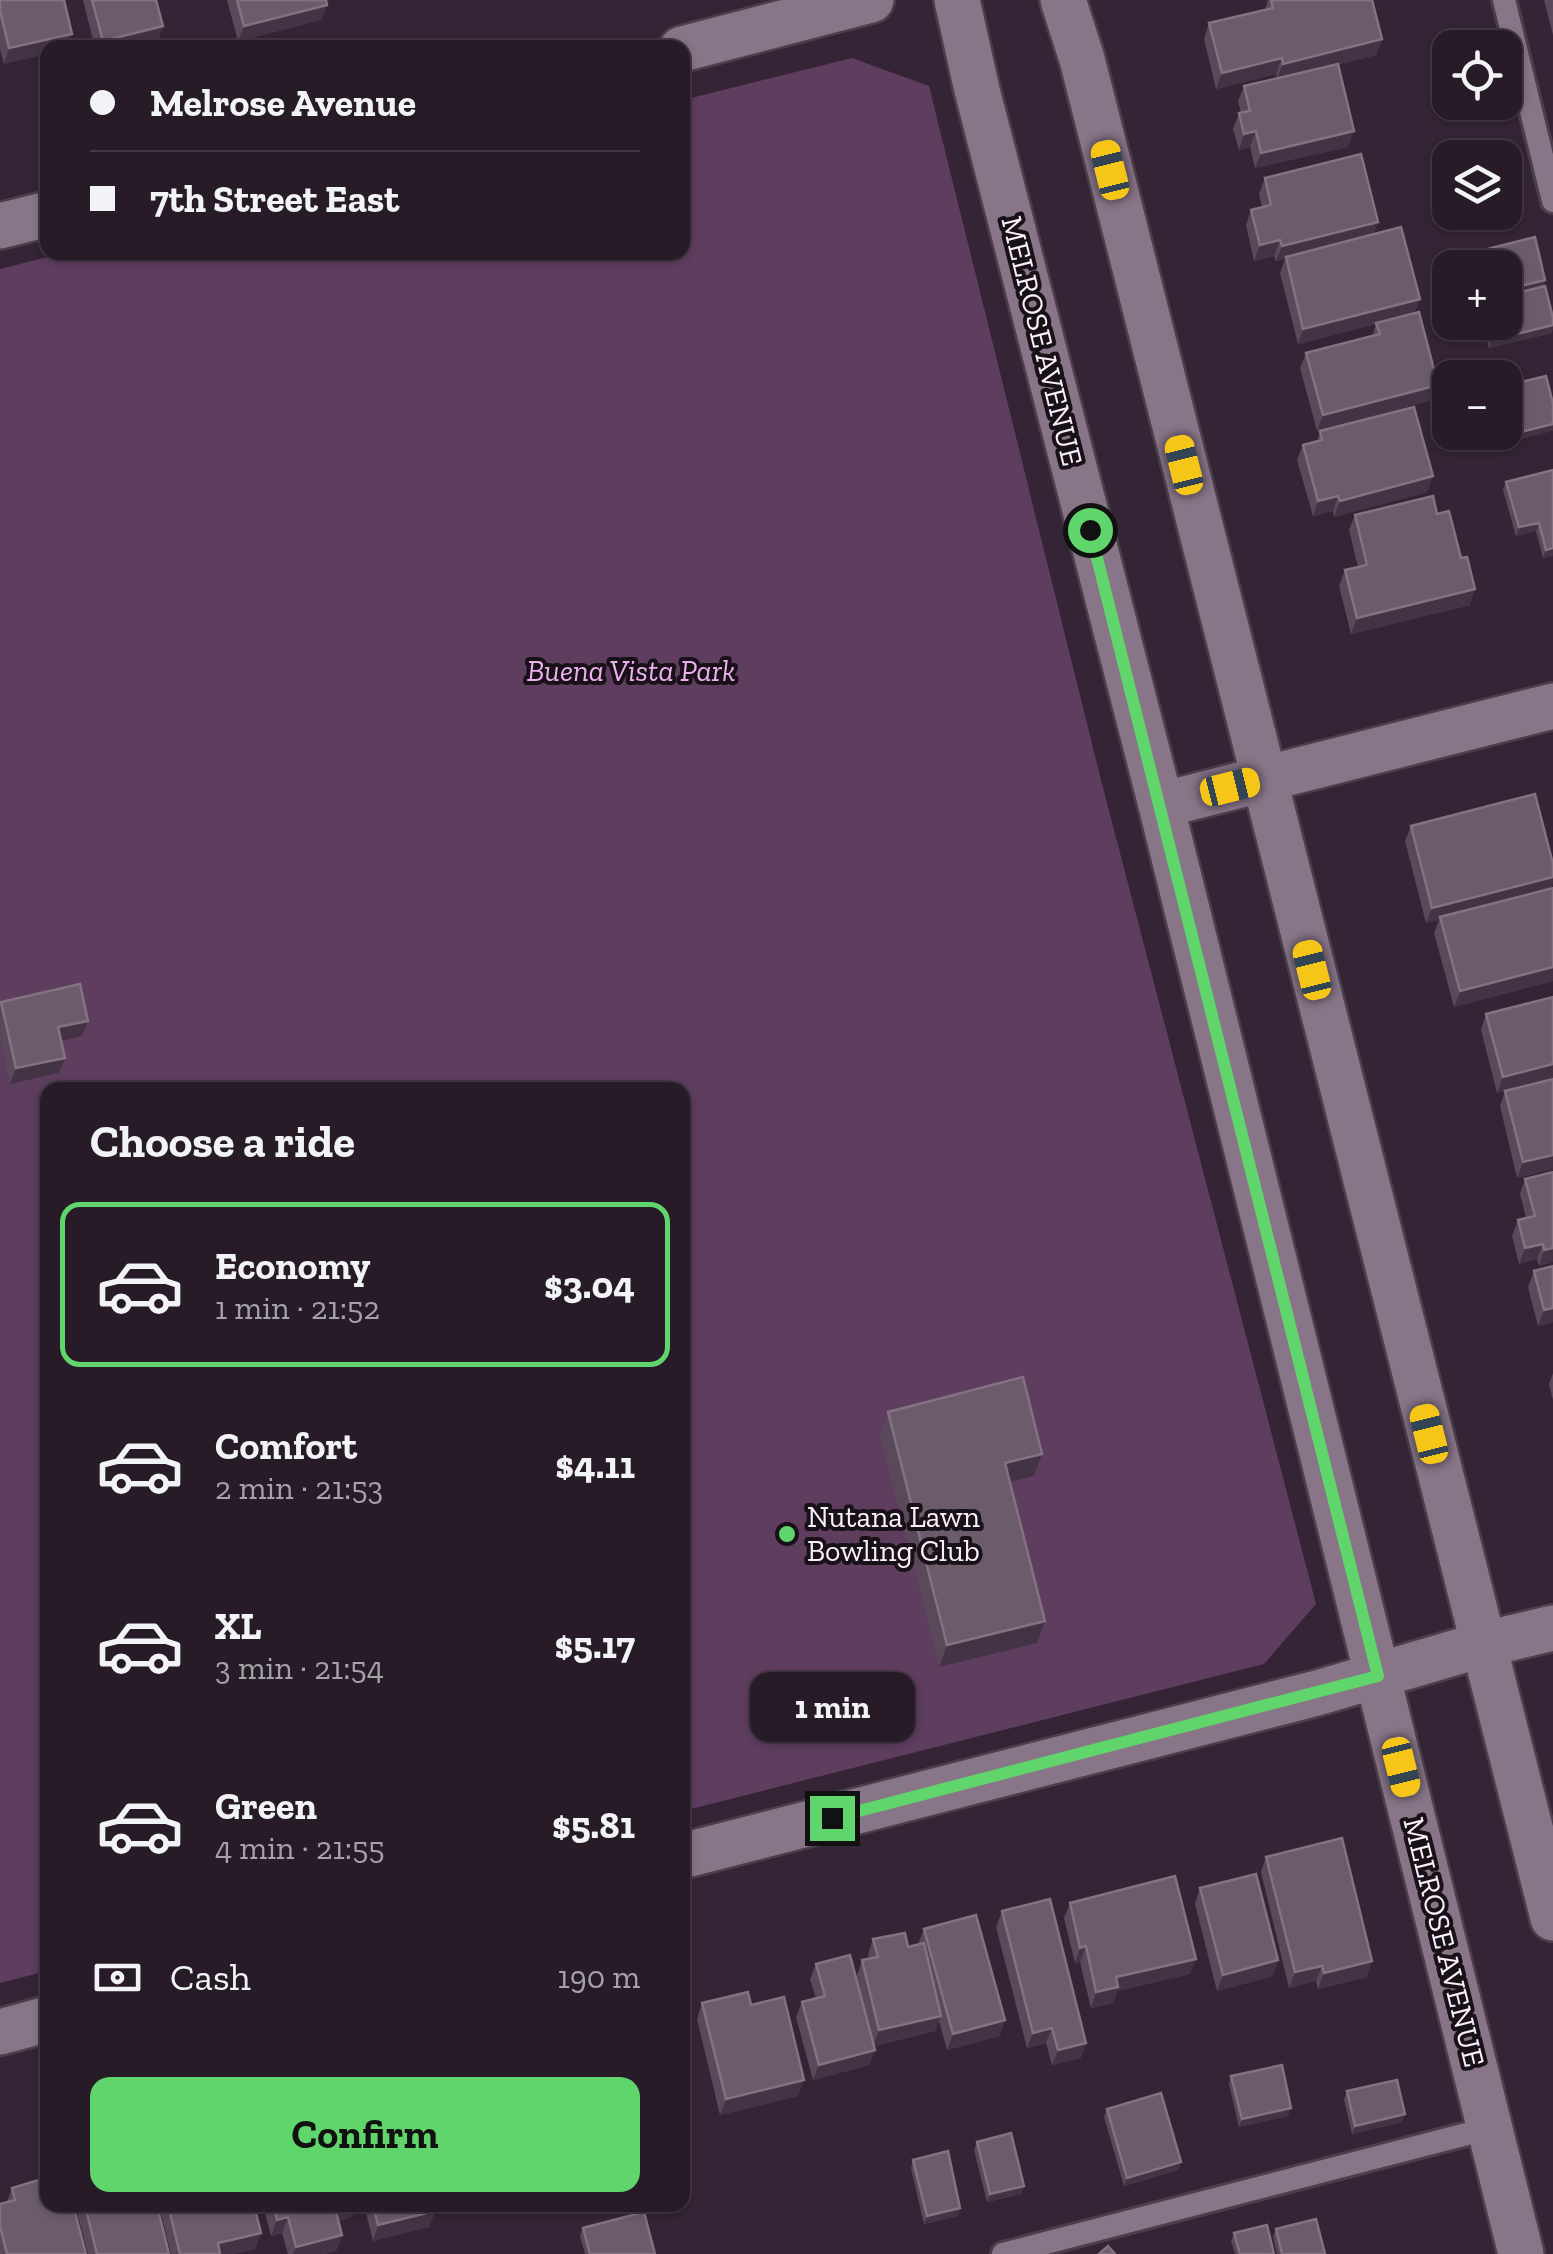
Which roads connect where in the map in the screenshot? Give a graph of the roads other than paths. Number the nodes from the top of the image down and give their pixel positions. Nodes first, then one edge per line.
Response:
1 (871, 0) edge
2 (957, 0) edge
3 (1064, 0) edge
4 (1504, 0) edge
5 (690, 47) edge
6 (1553, 201) edge
7 (40, 216) edge
8 (0, 226) edge
9 (1553, 706) edge
10 (1264, 778) junction
11 (1161, 805) junction
12 (1553, 1628) edge
13 (1482, 1644) junction
14 (1378, 1676) junction
15 (690, 1854) edge
16 (1553, 1918) edge
17 (40, 2022) edge
18 (0, 2032) edge
19 (1490, 2128) junction
20 (1003, 2254) edge
21 (1522, 2254) edge

1 - 5 street
2 - 11 street, MELROSE AVENUE
3 - 10 street
4 - 6 lane
7 - 8 street
9 - 10 street
10 - 11 street
10 - 13 street
11 - 14 street, MELROSE AVENUE
12 - 13 street
13 - 14 street
13 - 16 street
14 - 15 street
14 - 19 street, MELROSE AVENUE
17 - 18 street
19 - 20 lane
19 - 21 street, MELROSE AVENUE

